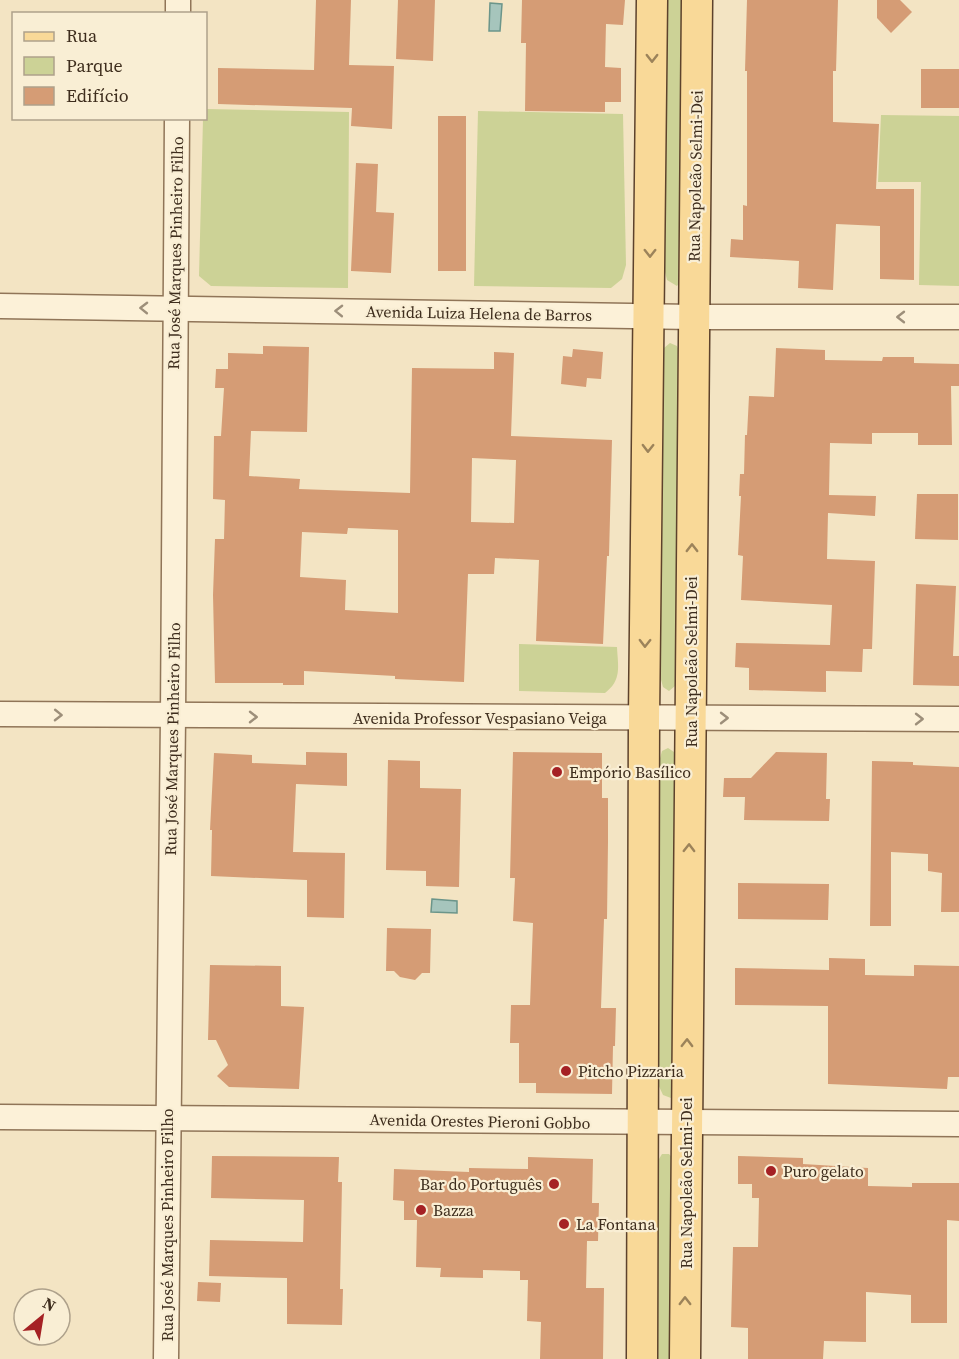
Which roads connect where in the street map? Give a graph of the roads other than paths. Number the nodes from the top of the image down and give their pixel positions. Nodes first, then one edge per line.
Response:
1 (652, 0) edge
2 (697, 0) edge
3 (177, 120) edge
4 (0, 306) edge
5 (174, 309) junction
6 (650, 316) junction
7 (693, 317) junction
8 (959, 317) edge
9 (0, 714) edge
10 (173, 717) junction
11 (691, 717) junction
12 (644, 718) junction
13 (959, 719) edge
14 (0, 1117) edge
15 (168, 1118) junction
16 (686, 1122) junction
17 (644, 1123) junction
18 (959, 1124) edge
19 (166, 1359) edge
20 (642, 1359) edge
21 (685, 1359) edge

1 -> 6 main road
2 - 7 main road, Rua Napoleão Selmi-Dei
3 - 5 street, Rua José Marques Pinheiro Filho
5 -> 4 street, Avenida Luiza Helena de Barros
6 -> 5 street, Avenida Luiza Helena de Barros
5 - 10 street, Rua José Marques Pinheiro Filho
6 - 7 street, Avenida Luiza Helena de Barros
6 -> 12 main road
8 -> 7 street, Avenida Luiza Helena de Barros
11 -> 7 main road, Rua Napoleão Selmi-Dei
9 -> 10 street, Avenida Professor Vespasiano Veiga
10 -> 12 street, Avenida Professor Vespasiano Veiga
10 - 15 street, Rua José Marques Pinheiro Filho
11 - 12 street, Avenida Professor Vespasiano Veiga
11 -> 13 street, Avenida Professor Vespasiano Veiga
16 -> 11 main road, Rua Napoleão Selmi-Dei
12 - 17 main road
14 - 15 street, Avenida Orestes Pieroni Gobbo
15 - 17 street, Avenida Orestes Pieroni Gobbo
15 - 19 street, Rua José Marques Pinheiro Filho
16 - 17 street, Avenida Orestes Pieroni Gobbo
16 - 18 street, Avenida Orestes Pieroni Gobbo
21 -> 16 main road, Rua Napoleão Selmi-Dei
17 - 20 main road

